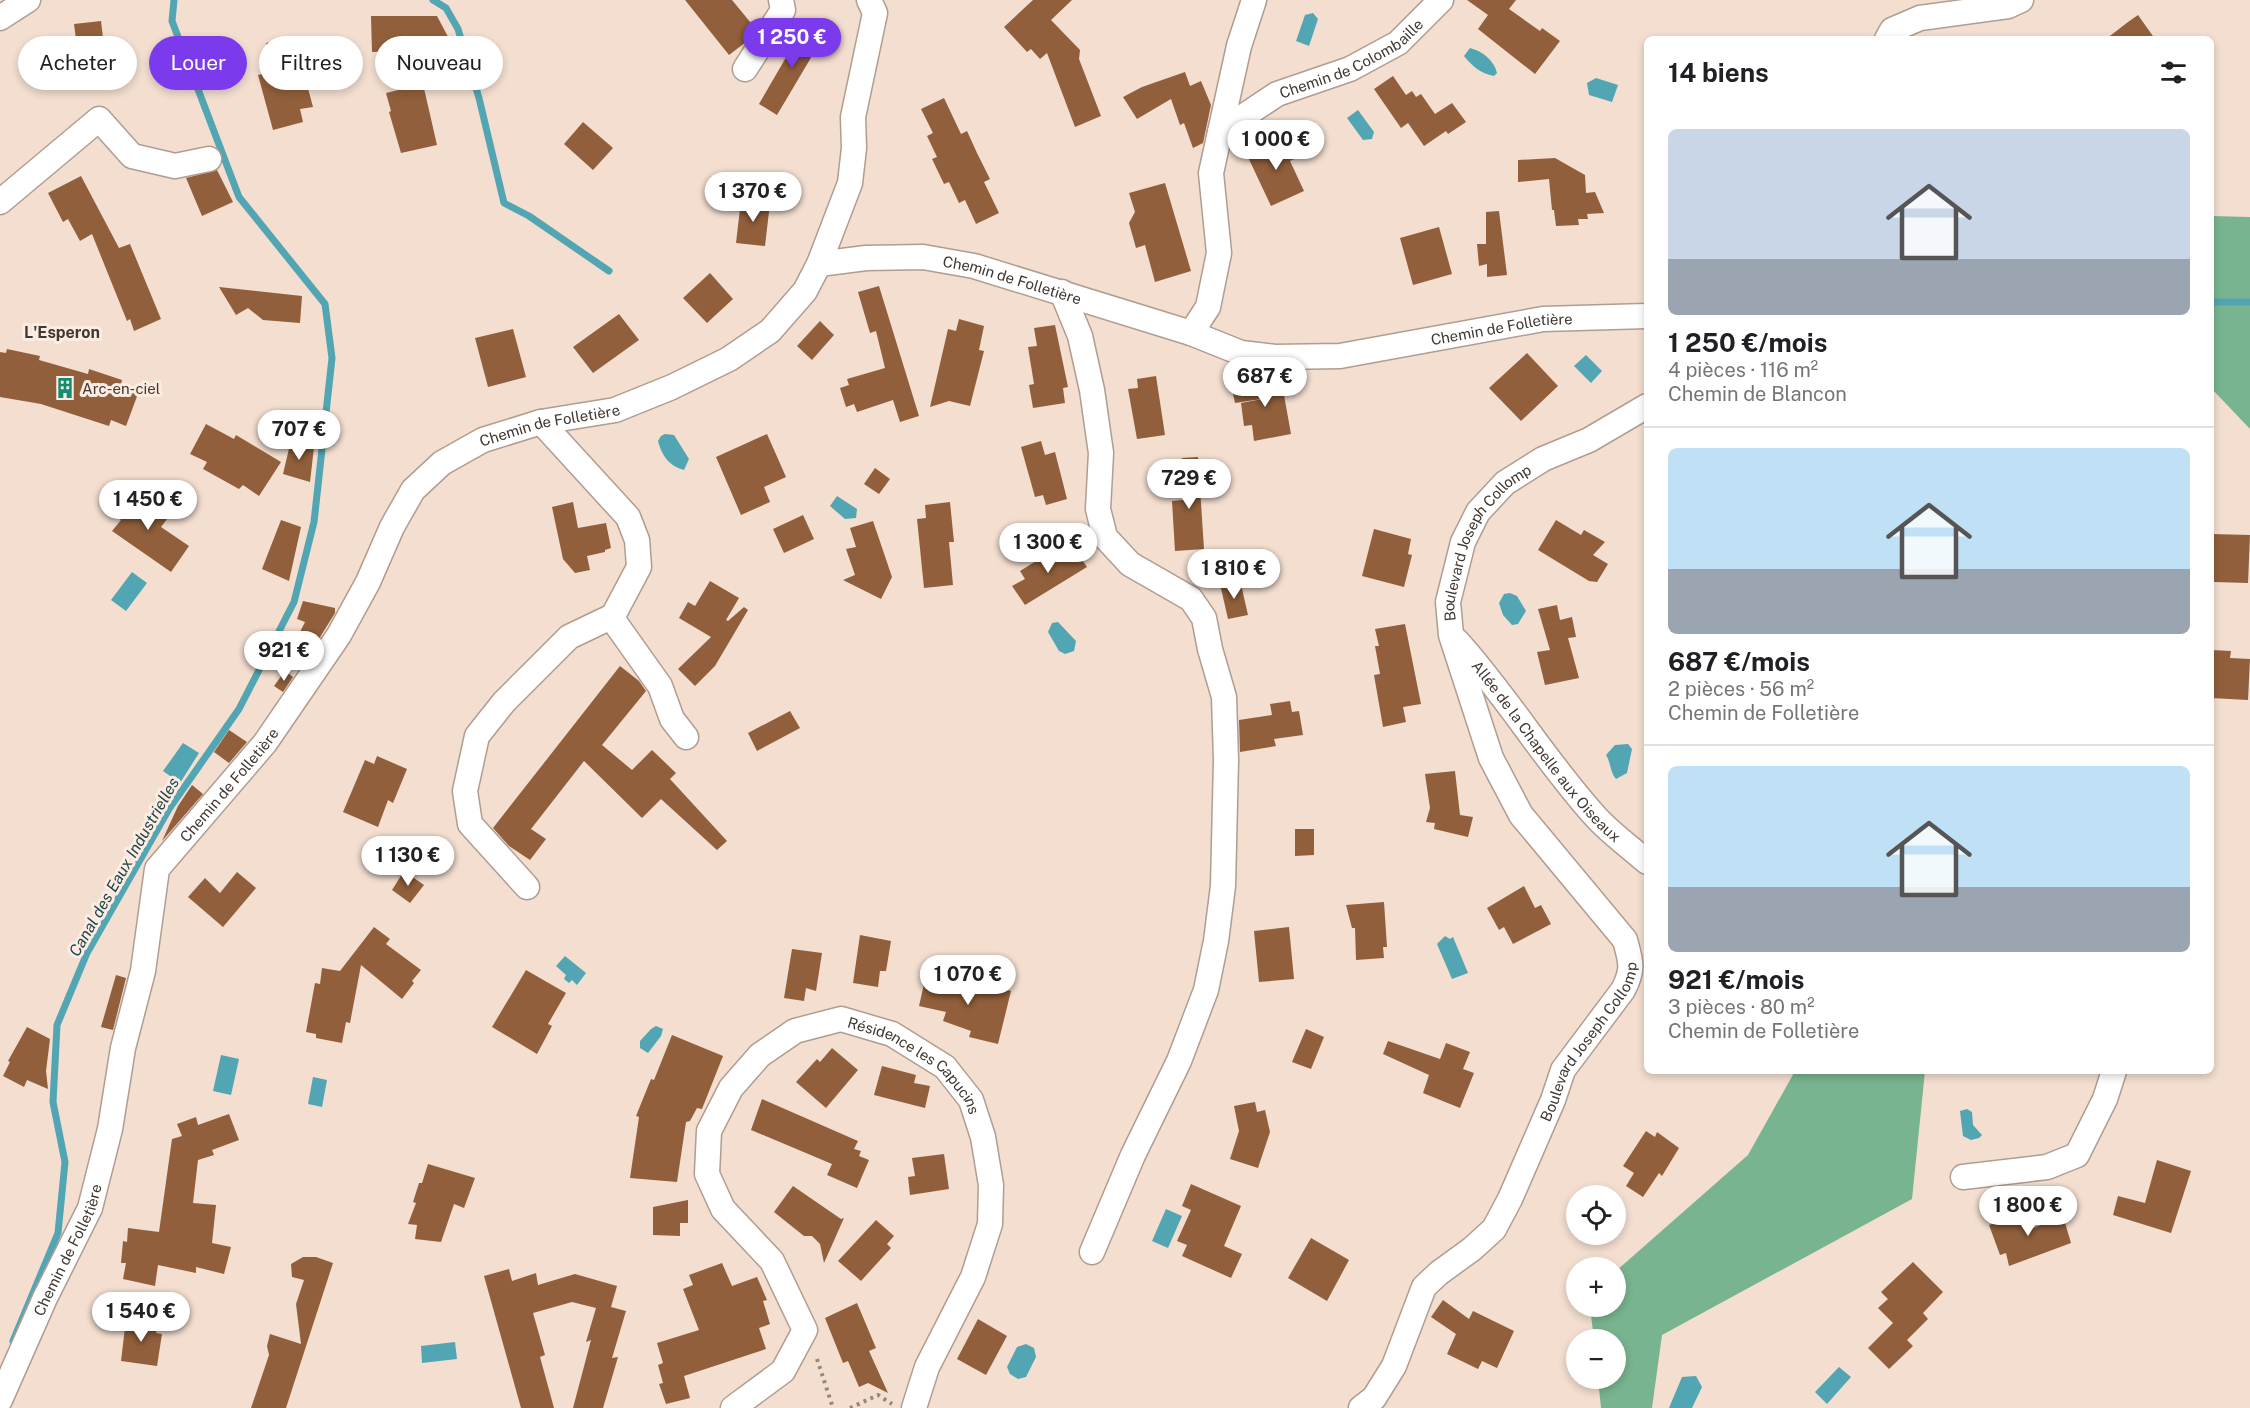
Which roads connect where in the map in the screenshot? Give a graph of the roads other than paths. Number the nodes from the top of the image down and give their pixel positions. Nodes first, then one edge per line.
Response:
1 (28, 0) edge
2 (781, 0) edge
3 (869, 0) edge
4 (1254, 0) edge
5 (1441, 0) edge
6 (2021, 0) edge
7 (0, 18) edge
8 (1889, 36) edge
9 (745, 69) dead end
10 (1220, 132) junction
11 (209, 159) dead end
12 (0, 202) edge
13 (819, 264) junction
14 (1062, 291) junction
15 (1644, 316) edge
16 (1191, 333) junction
17 (1644, 408) edge
18 (542, 422) junction
19 (613, 616) junction
20 (1451, 635) junction
21 (686, 736) dead end
22 (1644, 859) edge
23 (527, 887) dead end
24 (2113, 1074) edge
25 (1963, 1177) dead end
26 (1092, 1252) dead end
27 (0, 1400) edge
28 (733, 1408) edge
29 (914, 1408) edge
30 (1361, 1408) edge

1 - 7 street
2 - 9 street
3 - 13 street
4 - 10 street
5 - 10 street, Chemin de Colombaille
6 - 8 street
10 - 16 street
11 - 12 street
13 - 14 street, Chemin de Folletière
13 - 18 street, Chemin de Folletière
14 - 16 street, Chemin de Folletière
14 - 26 street
15 - 16 street, Chemin de Folletière
17 - 20 street, Boulevard Joseph Collomp
18 - 19 street
18 - 27 street, Chemin de Folletière
19 - 21 street
19 - 23 street
20 - 22 street, Allée de la Chapelle aux Oiseaux
20 - 30 street, Boulevard Joseph Collomp
24 - 25 street
28 - 29 street, Résidence les Capucins

